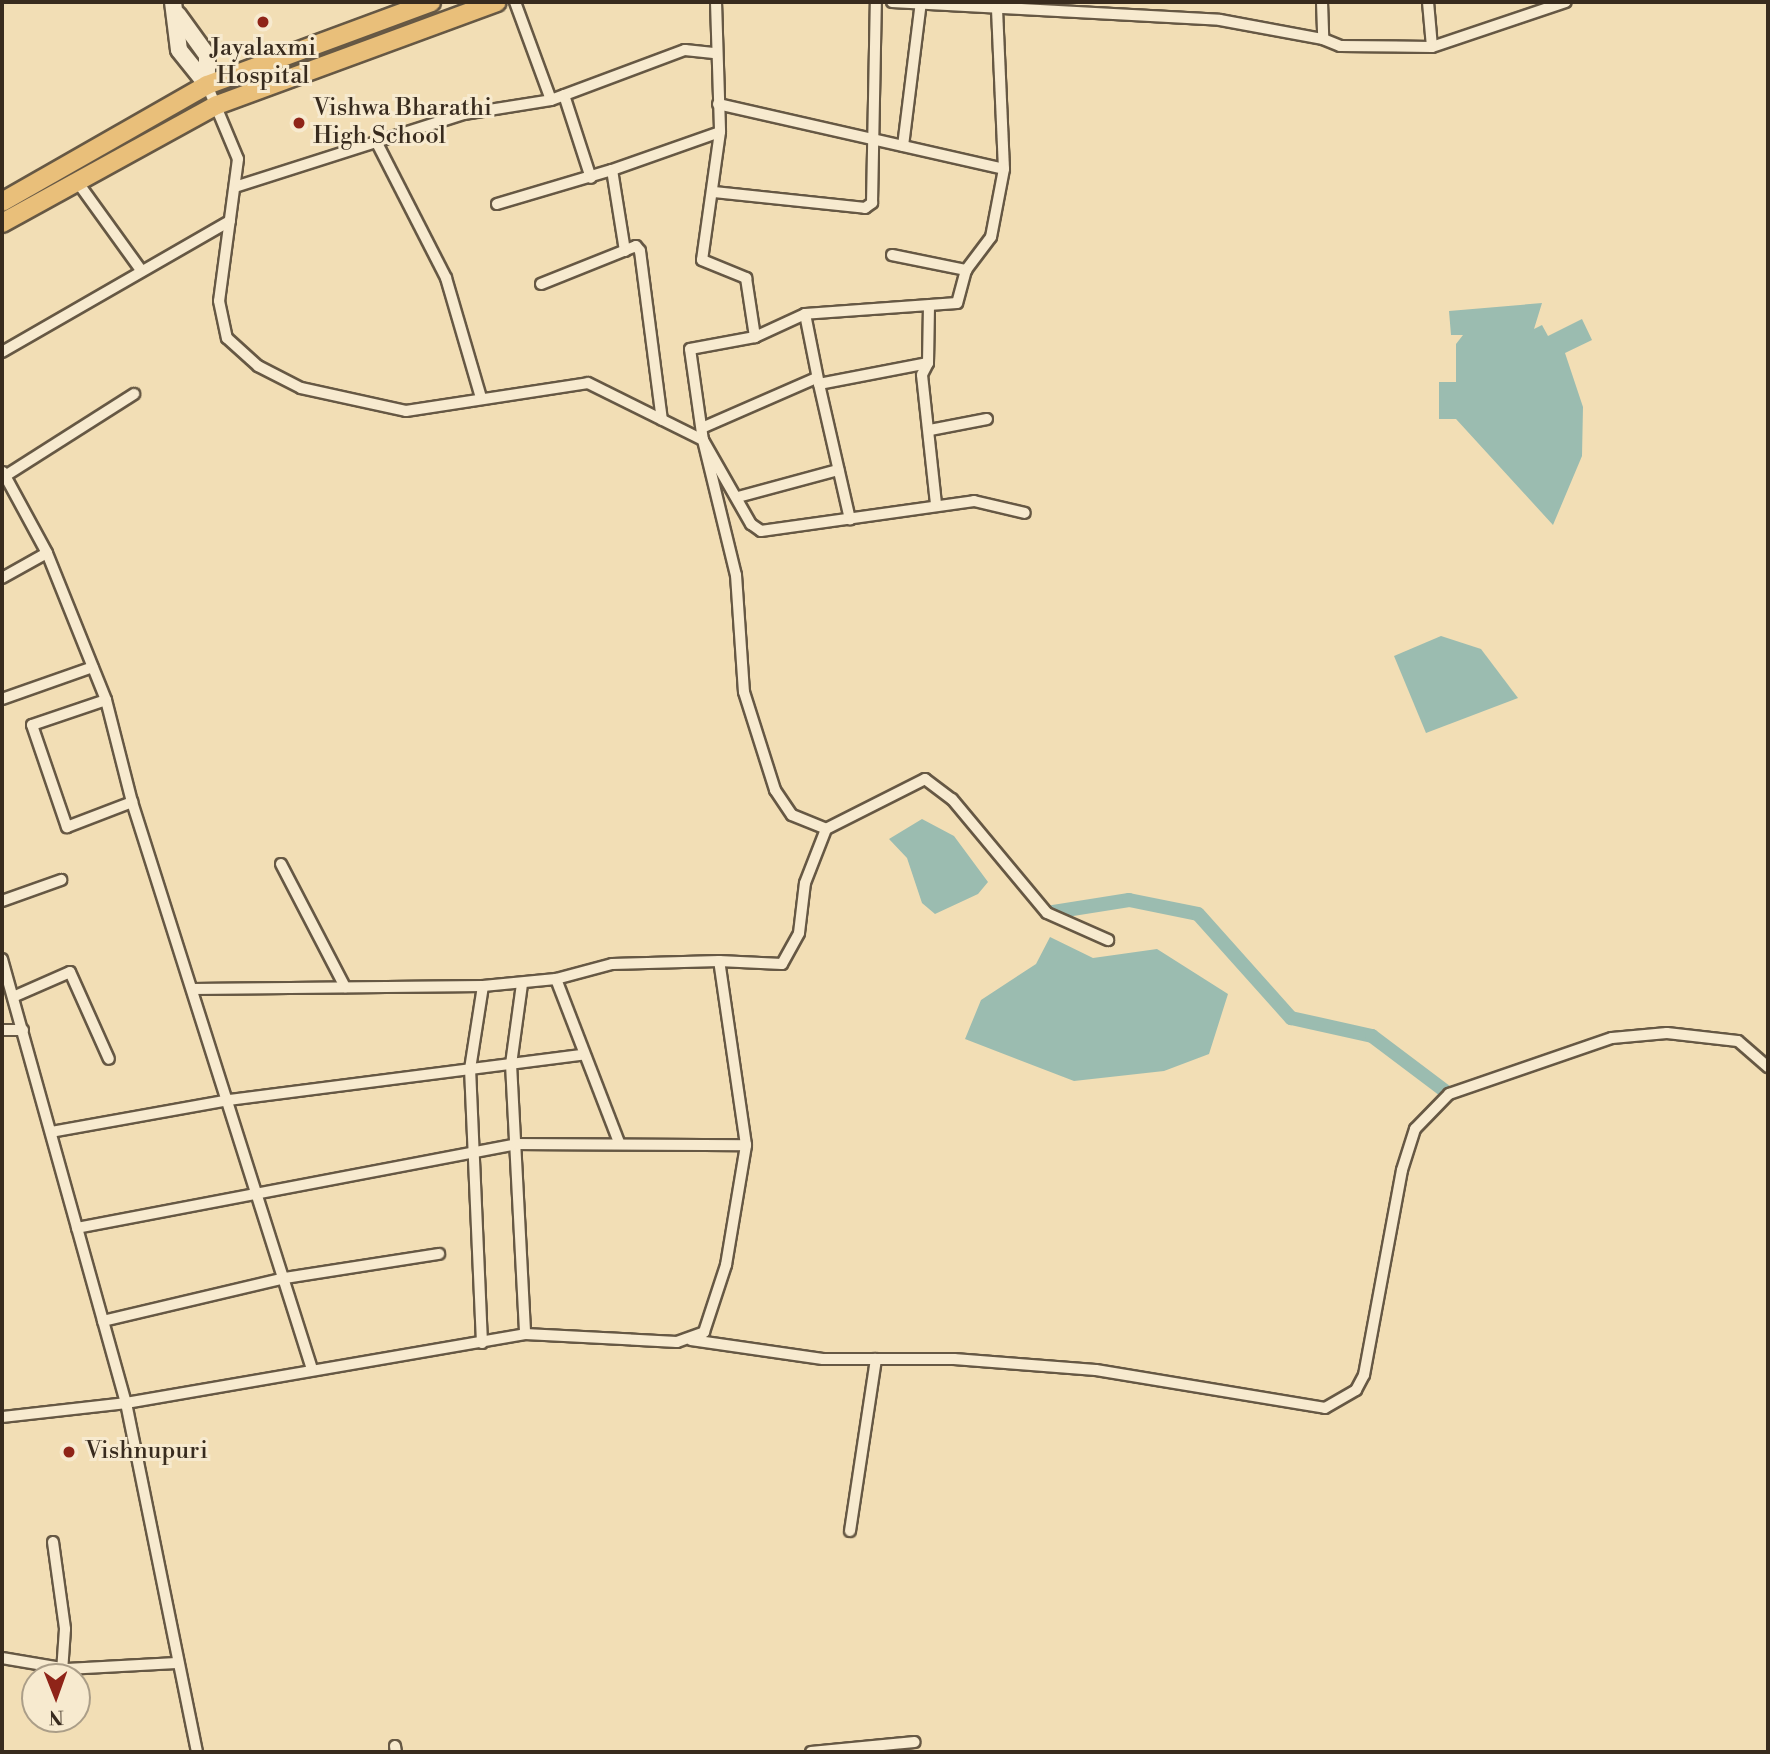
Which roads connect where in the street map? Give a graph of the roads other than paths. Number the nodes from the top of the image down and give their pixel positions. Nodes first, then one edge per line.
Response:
1 (431, 2) edge
2 (497, 2) edge
3 (515, 2) edge
4 (716, 2) edge
5 (876, 2) edge
6 (892, 2) edge
7 (921, 2) edge
8 (1322, 2) edge
9 (1428, 2) edge
10 (1566, 2) edge
11 (1002, 6) edge
12 (175, 8) edge
13 (1323, 39) junction
14 (1432, 47) junction
15 (716, 53) junction
16 (207, 85) junction
17 (564, 95) junction
18 (551, 100) junction
19 (718, 104) junction
20 (217, 106) junction
21 (720, 132) junction
22 (870, 137) junction
23 (378, 145) junction
24 (903, 146) junction
25 (1004, 169) junction
26 (612, 170) junction
27 (591, 178) junction
28 (76, 180) junction
29 (239, 186) junction
30 (713, 192) junction
31 (2, 202) edge
32 (496, 204) dead end
33 (230, 221) junction
34 (2, 223) edge
35 (625, 251) junction
36 (892, 255) dead end
37 (141, 270) junction
38 (966, 270) junction
39 (541, 284) dead end
40 (929, 307) junction
41 (805, 314) junction
42 (755, 337) junction
43 (2, 352) edge
44 (928, 363) junction
45 (817, 381) junction
46 (134, 394) dead end
47 (481, 398) junction
48 (987, 419) dead end
49 (662, 420) junction
50 (704, 427) junction
51 (930, 430) junction
52 (703, 440) junction
53 (838, 470) junction
54 (4, 473) edge
55 (738, 497) junction
56 (936, 504) junction
57 (1025, 513) dead end
58 (850, 519) junction
59 (47, 553) junction
60 (2, 578) edge
61 (93, 667) junction
62 (2, 699) edge
63 (106, 700) junction
64 (132, 802) junction
65 (826, 829) junction
66 (281, 864) dead end
67 (61, 880) dead end
68 (2, 901) edge
69 (1108, 940) dead end
70 (2, 959) edge
71 (719, 961) junction
72 (556, 979) junction
73 (522, 984) junction
74 (483, 986) junction
75 (345, 987) junction
76 (193, 989) junction
77 (13, 997) junction
78 (2, 1030) edge
79 (23, 1030) junction
80 (582, 1055) junction
81 (109, 1059) dead end
82 (511, 1064) junction
83 (1768, 1068) edge
84 (470, 1069) junction
85 (229, 1100) junction
86 (51, 1132) junction
87 (620, 1142) junction
88 (517, 1144) junction
89 (746, 1145) junction
90 (474, 1150) junction
91 (258, 1191) junction
92 (77, 1228) junction
93 (439, 1255) dead end
94 (285, 1278) junction
95 (103, 1321) junction
96 (525, 1334) junction
97 (691, 1340) junction
98 (482, 1343) junction
99 (876, 1359) junction
100 (312, 1368) junction
101 (126, 1403) junction
102 (2, 1417) edge
103 (850, 1531) dead end
104 (53, 1542) dead end
105 (2, 1658) edge
106 (32, 1663) edge
107 (62, 1663) edge
108 (176, 1663) junction
109 (91, 1667) edge
110 (915, 1742) dead end
111 (197, 1752) edge
112 (811, 1752) edge

1 - 16 main road
2 - 20 main road
3 - 18 street
4 - 15 street
5 - 22 street
6 - 7 street
7 - 11 street
7 - 24 street
8 - 13 street
9 - 14 street
10 - 14 street
11 - 13 street
11 - 25 street
12 - 16 street
12 - 16 street
13 - 14 street
15 - 17 street
15 - 19 street
16 - 20 street
16 - 31 main road
17 - 18 street
17 - 27 street
18 - 23 street
19 - 21 street
19 - 22 street
20 - 28 main road
20 - 29 street
21 - 26 street
21 - 30 street
22 - 24 street
22 - 30 street
23 - 29 street
23 - 47 street
24 - 25 street
25 - 38 street
26 - 27 street
26 - 35 street
27 - 32 street
28 - 34 main road
28 - 37 street
29 - 33 street
30 - 42 street
33 - 37 street
33 - 47 street
35 - 39 street
35 - 49 street
36 - 38 street
37 - 43 street
38 - 40 street
40 - 41 street
40 - 44 street
41 - 42 street
41 - 45 street
42 - 50 street
44 - 45 street
44 - 51 street
45 - 50 street
45 - 53 street
46 - 54 street
47 - 49 street
48 - 51 street
49 - 52 street
50 - 52 street
51 - 56 street
52 - 55 street
52 - 65 street
53 - 55 street
53 - 58 street
54 - 59 street
55 - 58 street
56 - 57 street
56 - 58 street
59 - 60 street
59 - 61 street
61 - 62 street
61 - 63 street
63 - 64 street
63 - 64 street
64 - 76 street
65 - 69 street
65 - 71 street
66 - 75 street
67 - 68 street
70 - 77 street
71 - 72 street
71 - 89 street
72 - 73 street
72 - 80 street
73 - 74 street
73 - 82 street
74 - 75 street
74 - 84 street
75 - 76 street
76 - 85 street
77 - 79 street
77 - 81 street
78 - 79 street
79 - 86 street
80 - 82 street
80 - 87 street
82 - 84 street
82 - 88 street
83 - 99 street
84 - 85 street
84 - 90 street
85 - 86 street
85 - 91 street
86 - 92 street
87 - 88 street
87 - 89 street
88 - 90 street
88 - 96 street
89 - 97 street
90 - 91 street
90 - 98 street
91 - 92 street
91 - 94 street
92 - 95 street
93 - 94 street
94 - 95 street
94 - 100 street
95 - 101 street
96 - 97 street
96 - 98 street
97 - 99 street
98 - 100 street
99 - 103 street
100 - 101 street
101 - 102 street
101 - 108 street
104 - 107 street
105 - 106 street
108 - 109 street
108 - 111 street
110 - 112 street

